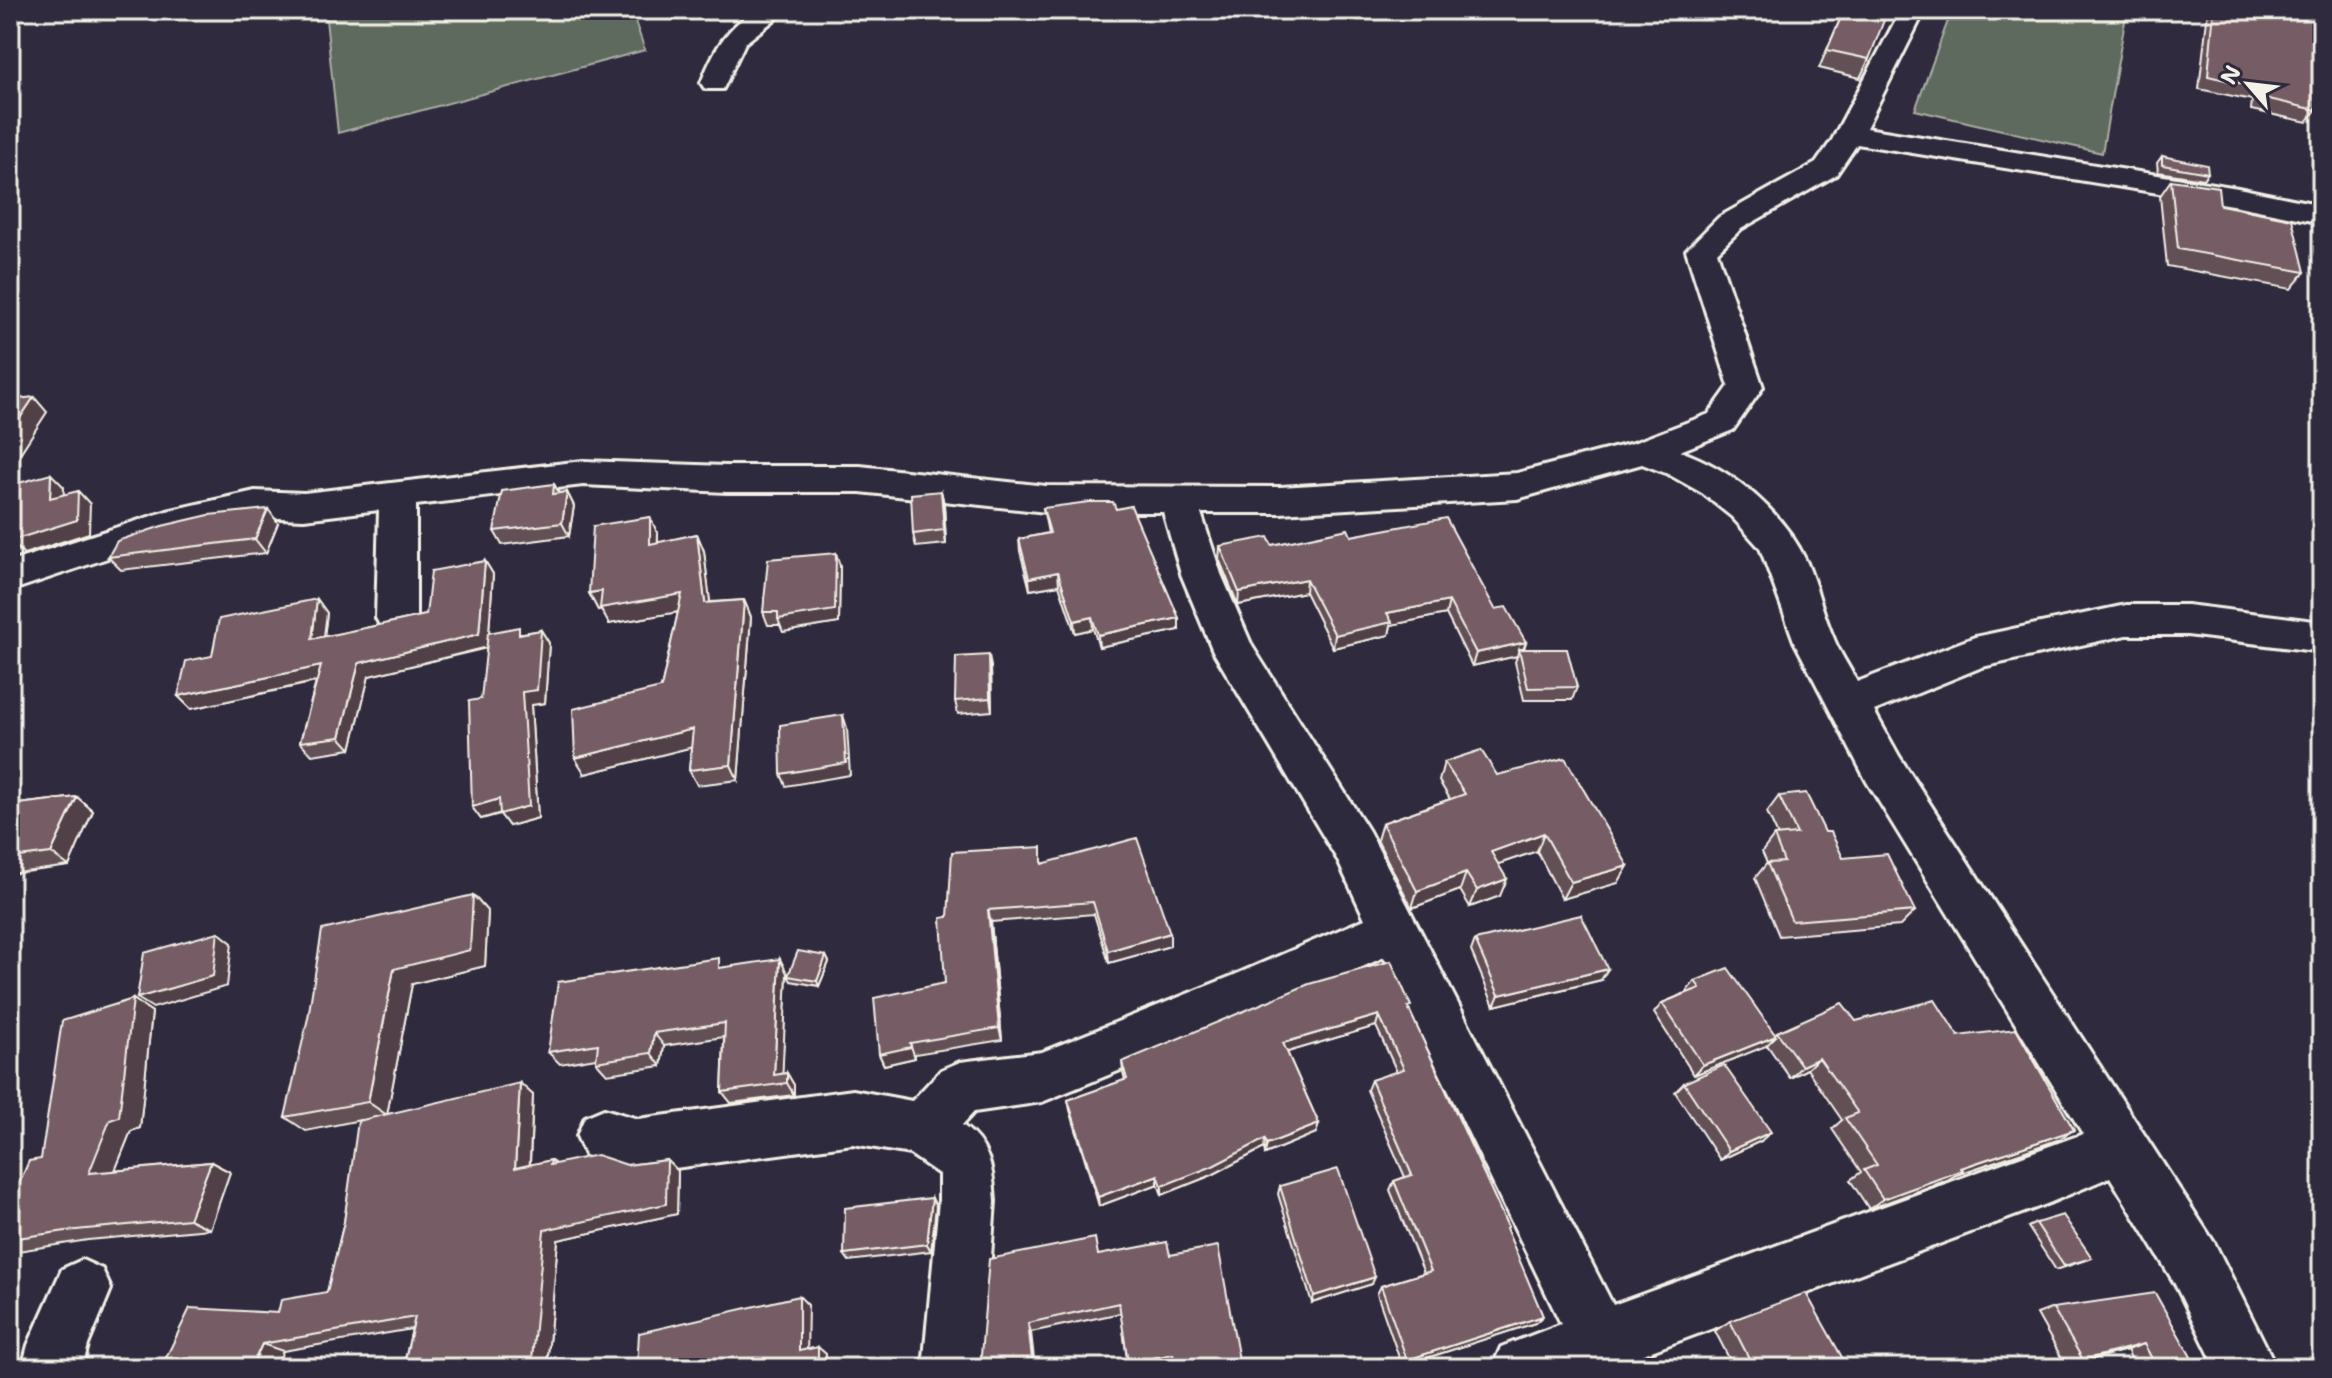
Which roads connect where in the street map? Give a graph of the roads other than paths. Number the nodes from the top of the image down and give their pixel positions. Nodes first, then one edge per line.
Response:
1 (775, 10) edge
2 (1913, 10) edge
3 (714, 83) dead end
4 (1849, 134) junction
5 (2322, 214) edge
6 (1644, 452) junction
7 (398, 496) junction
8 (1178, 500) junction
9 (10, 577) edge
10 (396, 618) edge
11 (2322, 637) edge
12 (1847, 704) junction
13 (1394, 929) junction
14 (922, 1130) junction
15 (604, 1136) dead end
16 (2119, 1146) junction
17 (82, 1289) dead end
18 (1600, 1341) junction
19 (52, 1368) edge
20 (953, 1368) edge
21 (1522, 1368) edge
22 (2247, 1368) edge

1 - 3 street
2 - 4 street
4 - 5 street
4 - 6 street
6 - 8 street
6 - 12 street
7 - 8 street
7 - 9 street
7 - 10 street
8 - 13 street
11 - 12 street
12 - 16 street
13 - 14 street
13 - 18 street
14 - 15 street
14 - 20 street
16 - 18 street
16 - 22 street
17 - 19 street
18 - 21 street

